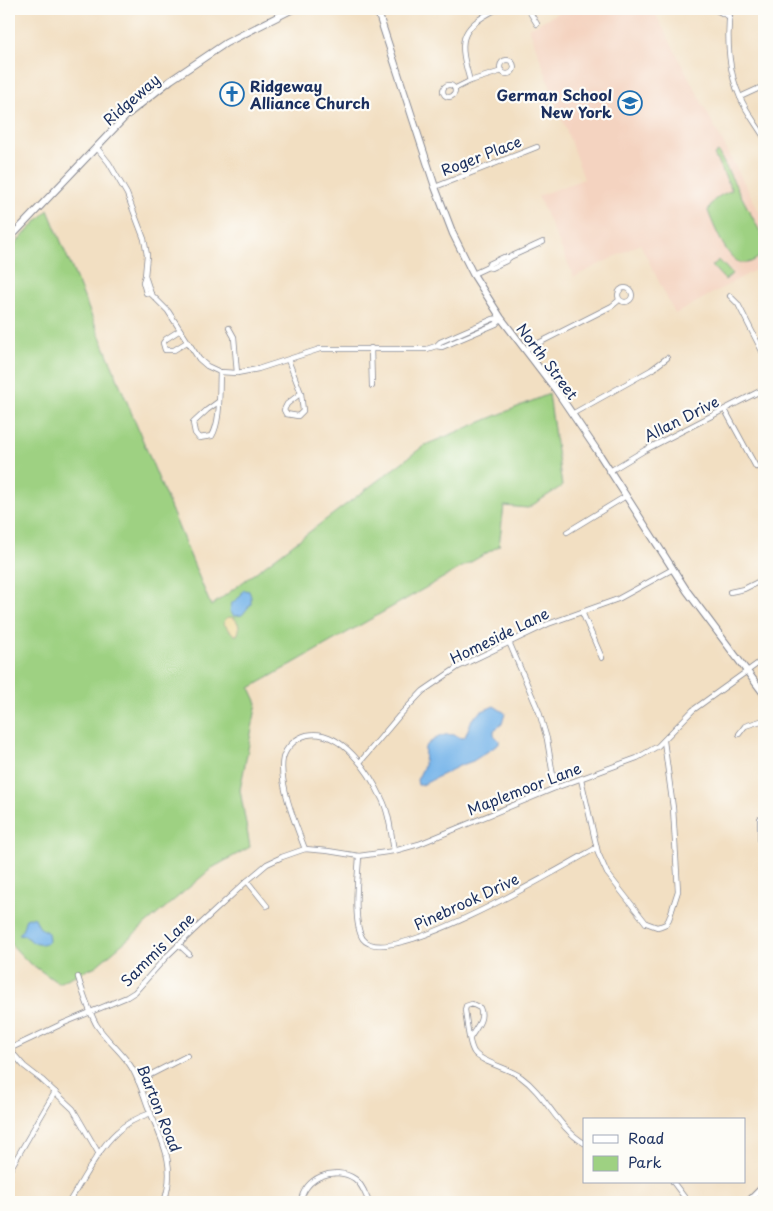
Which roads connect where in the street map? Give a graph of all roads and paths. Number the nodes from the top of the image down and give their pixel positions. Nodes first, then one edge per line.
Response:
1 (294, 9) edge
2 (377, 9) edge
3 (497, 9) edge
4 (528, 9) edge
5 (714, 9) edge
6 (730, 9) edge
7 (730, 17) junction
8 (537, 24) dead end
9 (502, 71) dead end
10 (470, 81) junction
11 (764, 86) edge
12 (456, 88) dead end
13 (740, 97) junction
14 (764, 137) edge
15 (537, 147) dead end
16 (97, 148) junction
17 (435, 187) junction
18 (9, 239) edge
19 (543, 242) dead end
20 (473, 274) junction
21 (730, 296) dead end
22 (618, 301) dead end
23 (501, 318) junction
24 (229, 328) dead end
25 (180, 330) junction
26 (187, 342) junction
27 (371, 348) junction
28 (525, 350) junction
29 (764, 355) edge
30 (667, 358) dead end
31 (288, 360) junction
32 (220, 372) junction
33 (237, 373) junction
34 (372, 386) dead end
35 (764, 389) edge
36 (301, 393) junction
37 (218, 402) junction
38 (725, 410) junction
39 (572, 414) junction
40 (756, 467) dead end
41 (610, 471) junction
42 (626, 496) junction
43 (567, 532) dead end
44 (673, 569) junction
45 (764, 579) edge
46 (730, 592) dead end
47 (582, 612) junction
48 (509, 642) junction
49 (602, 658) dead end
50 (764, 659) edge
51 (749, 672) junction
52 (764, 694) edge
53 (764, 720) edge
54 (739, 734) dead end
55 (664, 741) junction
56 (361, 761) junction
57 (581, 779) junction
58 (555, 788) junction
59 (760, 819) dead end
60 (596, 848) junction
61 (305, 850) junction
62 (394, 851) junction
63 (359, 856) junction
64 (282, 857) joint
65 (764, 864) edge
66 (247, 881) junction
67 (267, 906) dead end
68 (178, 944) junction
69 (189, 954) dead end
70 (78, 977) dead end
71 (90, 1012) junction
72 (470, 1038) junction
73 (9, 1049) edge
74 (187, 1056) dead end
75 (138, 1081) junction
76 (55, 1092) junction
77 (151, 1113) junction
78 (583, 1142) edge
79 (99, 1154) junction
80 (9, 1171) edge
81 (674, 1184) edge
82 (764, 1186) edge
83 (164, 1201) edge
84 (69, 1202) edge
85 (171, 1202) edge
86 (301, 1202) edge
87 (369, 1202) edge
88 (688, 1202) edge
89 (748, 1202) edge

1 - 16 main road, Ridgeway
2 - 17 main road, North Street
3 - 10 street
4 - 8 street
5 - 7 street
6 - 7 street
7 - 13 street
9 - 10 street
10 - 12 street
11 - 13 street
13 - 14 street
15 - 17 street, Roger Place
16 - 18 main road, Ridgeway
16 - 25 street
17 - 20 main road, North Street
19 - 20 street
20 - 23 main road, North Street
21 - 29 street
22 - 28 street
23 - 27 street
23 - 28 main road, North Street
24 - 33 street
25 - 26 street
25 - 26 street
26 - 32 street
27 - 31 street
27 - 34 street
28 - 39 main road, North Street
30 - 39 street
31 - 33 street
31 - 36 street
32 - 33 street
32 - 37 street
35 - 38 street, Allan Drive
36 - 36 street
37 - 37 street
38 - 40 street
38 - 41 street, Allan Drive
39 - 41 main road, North Street
41 - 42 main road, North Street
42 - 43 street
42 - 44 main road, North Street
44 - 47 street, Homeside Lane
44 - 51 main road, North Street
45 - 46 street
47 - 48 street, Homeside Lane
47 - 49 street
48 - 56 street, Homeside Lane
48 - 58 street
50 - 51 street, Maplemoor Lane
51 - 52 main road, North Street
51 - 55 street, Maplemoor Lane
53 - 54 street
55 - 57 street, Maplemoor Lane
55 - 60 street
56 - 61 street
56 - 62 street
57 - 58 street, Maplemoor Lane
57 - 60 street
58 - 62 street, Maplemoor Lane
59 - 65 street
60 - 63 street, Pinebrook Drive
61 - 63 street, Maplemoor Lane
61 - 64 street, Maplemoor Lane
62 - 63 street, Maplemoor Lane
64 - 66 street, Sammis Lane
66 - 67 street
66 - 68 street, Sammis Lane
68 - 69 street
68 - 71 street, Sammis Lane
70 - 71 street, Barton Road
71 - 73 street, Sammis Lane
71 - 75 street, Barton Road
72 - 72 street
72 - 78 street
73 - 76 street
74 - 75 street
75 - 77 street, Barton Road
76 - 79 street
76 - 80 street
77 - 79 street
77 - 83 street, Barton Road
79 - 84 street
81 - 88 street
82 - 89 main road
83 - 85 street
86 - 87 street

